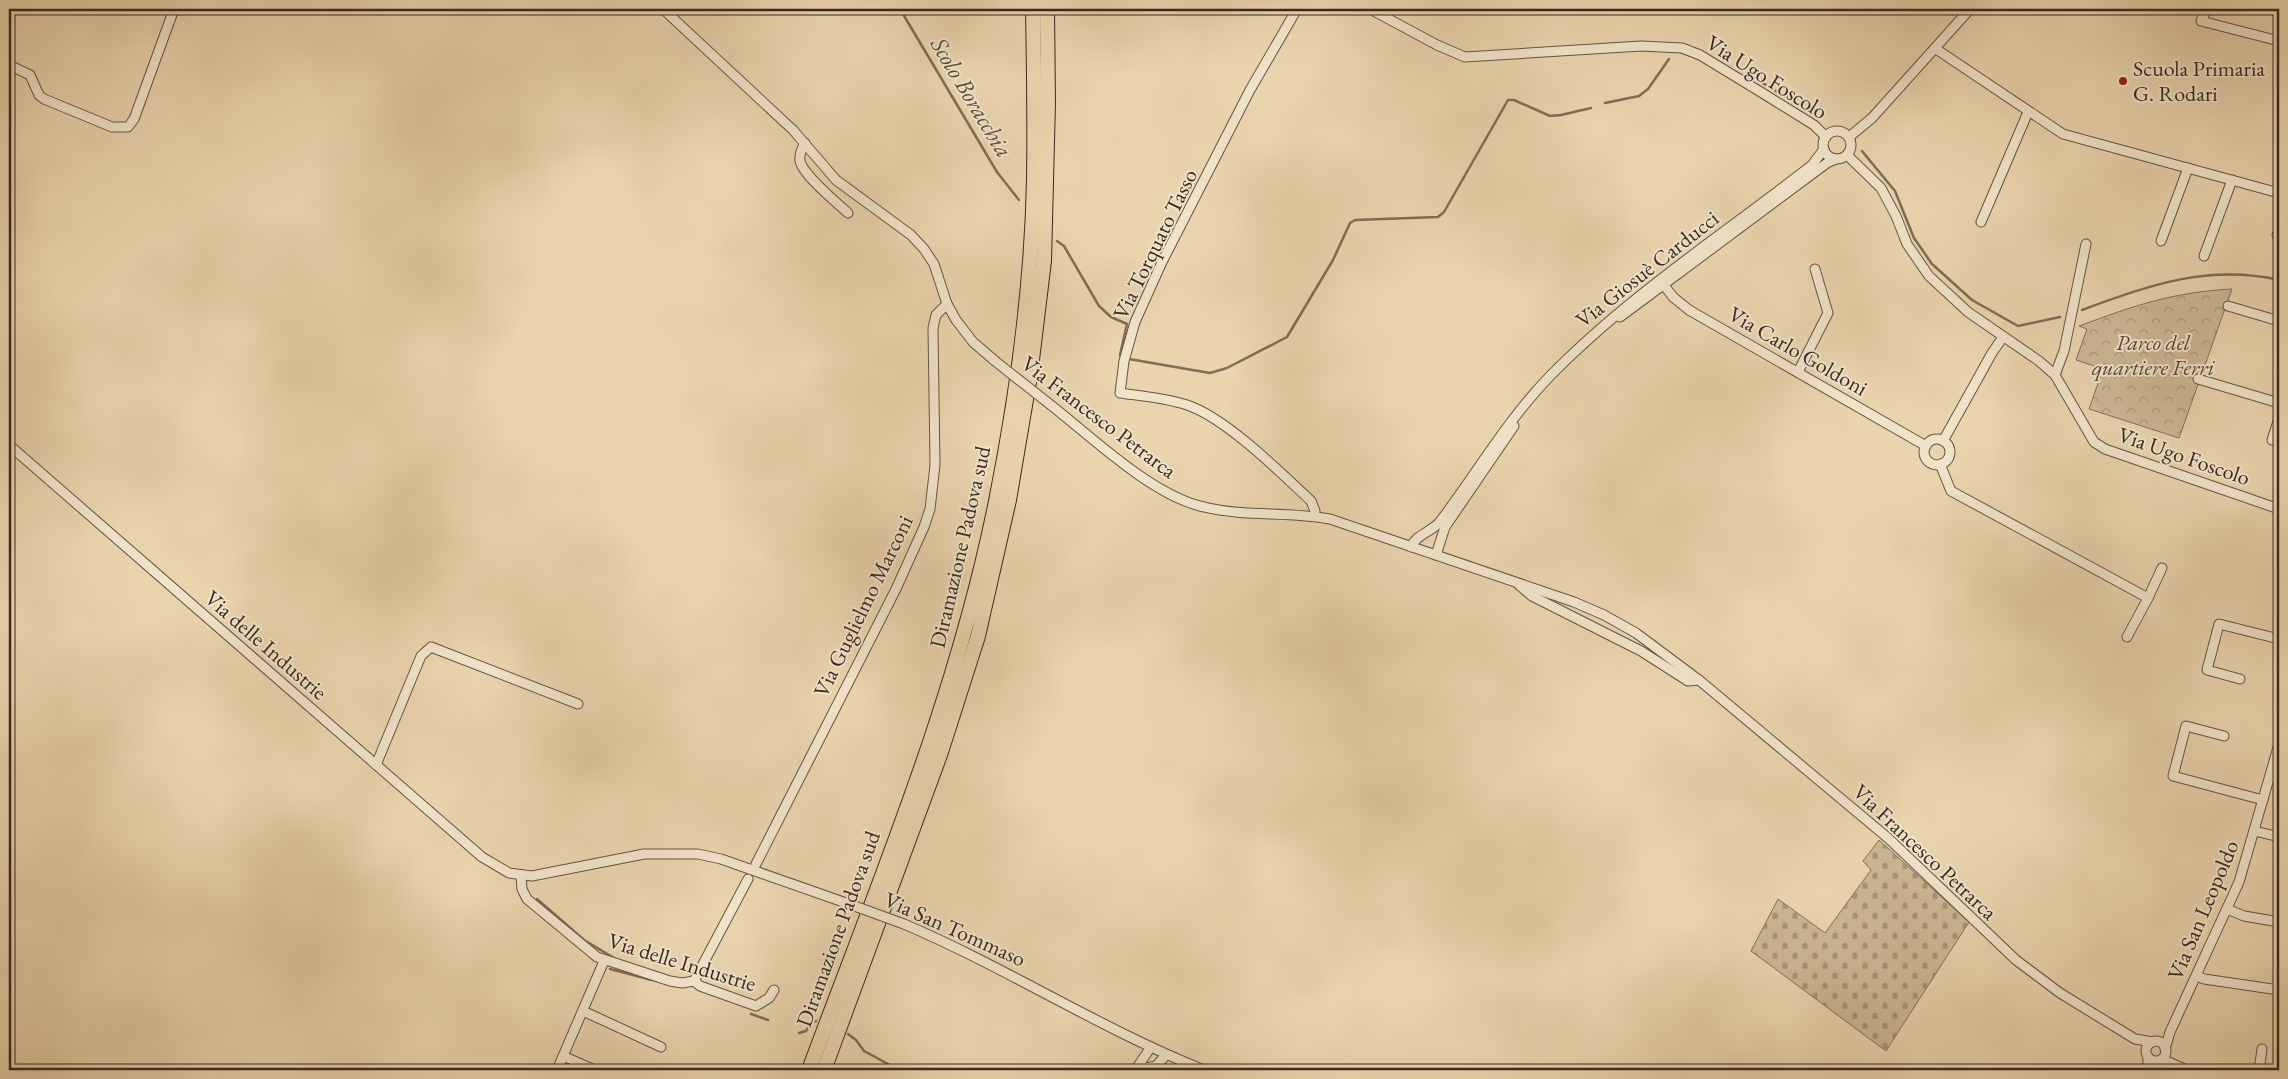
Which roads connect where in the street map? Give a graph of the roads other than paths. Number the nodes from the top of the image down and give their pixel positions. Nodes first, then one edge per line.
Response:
1 (174, 9) edge
2 (663, 9) edge
3 (1033, 9) edge
4 (1047, 9) edge
5 (1297, 9) edge
6 (1370, 9) edge
7 (1970, 9) edge
8 (2207, 9) edge
9 (2279, 41) edge
10 (1936, 49) junction
11 (9, 65) edge
12 (2028, 112) junction
13 (1826, 137) junction
14 (1849, 137) junction
15 (805, 142) junction
16 (1824, 149) junction
17 (1847, 155) junction
18 (1836, 159) junction
19 (2188, 168) junction
20 (2232, 180) junction
21 (2279, 193) edge
22 (848, 213) dead end
23 (1981, 222) dead end
24 (2160, 241) dead end
25 (2086, 244) dead end
26 (2204, 256) dead end
27 (1814, 269) dead end
28 (1662, 282) junction
29 (947, 304) junction
30 (2228, 306) dead end
31 (2279, 320) edge
32 (2003, 337) junction
33 (1798, 372) junction
34 (2055, 375) junction
35 (2198, 379) dead end
36 (2279, 403) edge
37 (2279, 418) edge
38 (2272, 440) dead end
39 (1943, 441) junction
40 (9, 445) edge
41 (1926, 446) junction
42 (1940, 464) junction
43 (2279, 508) edge
44 (1314, 516) junction
45 (1411, 547) junction
46 (1436, 555) junction
47 (2162, 568) dead end
48 (1515, 581) junction
49 (2148, 598) junction
50 (2128, 637) dead end
51 (2279, 639) edge
52 (2240, 679) dead end
53 (1699, 680) junction
54 (578, 704) dead end
55 (2224, 736) dead end
56 (2279, 744) edge
57 (376, 765) junction
58 (2263, 800) junction
59 (2255, 831) junction
60 (2279, 837) edge
61 (756, 864) dead end
62 (501, 870) joint
63 (521, 876) junction
64 (748, 879) dead end
65 (2227, 909) junction
66 (2279, 922) edge
67 (604, 961) junction
68 (2197, 976) junction
69 (694, 981) junction
70 (774, 990) dead end
71 (2279, 990) edge
72 (582, 1012) junction
73 (2170, 1032) junction
74 (2135, 1039) junction
75 (2154, 1042) junction
76 (661, 1047) dead end
77 (1150, 1047) junction
78 (2262, 1049) dead end
79 (1166, 1055) junction
80 (2163, 1055) junction
81 (563, 1056) junction
82 (2148, 1056) junction
83 (2183, 1068) edge
84 (557, 1070) edge
85 (595, 1070) edge
86 (809, 1070) edge
87 (824, 1070) edge
88 (1135, 1070) edge
89 (1204, 1070) edge
90 (2149, 1070) edge
91 (2259, 1070) edge

1 - 11 street
2 - 15 street
3 - 86 highway, Diramazione Padova sud
4 - 87 highway, Diramazione Padova sud
5 - 44 street, Via Torquato Tasso
6 - 13 street, Via Ugo Foscolo
7 - 10 street
8 - 9 street
10 - 12 street
10 - 14 street
12 - 19 street
12 - 23 street
13 - 14 street, Via Ugo Foscolo
13 - 16 street, Via Ugo Foscolo
14 - 17 street, Via Ugo Foscolo
15 - 22 street
15 - 29 street
16 - 18 street, Via Ugo Foscolo
16 - 28 street, Via Giosuè Carducci
17 - 18 street
17 - 32 street, Via Ugo Foscolo
18 - 28 street, Via Giosuè Carducci
19 - 20 street
19 - 24 street
20 - 21 street
20 - 26 street
25 - 34 street
27 - 33 street
28 - 33 street, Via Carlo Goldoni
28 - 45 street, Via Giosuè Carducci
28 - 46 street, Via Giosuè Carducci
29 - 44 street, Via Francesco Petrarca, bridge
29 - 61 street, Via Guglielmo Marconi
30 - 31 street
32 - 34 street, Via Ugo Foscolo
32 - 39 street
33 - 41 street, Via Carlo Goldoni
34 - 43 street, Via Ugo Foscolo
35 - 36 street
37 - 38 street
39 - 41 street
39 - 42 street
40 - 57 street, Via delle Industrie
41 - 42 street
42 - 49 street
44 - 45 street, Via Francesco Petrarca
45 - 46 street, Via Francesco Petrarca
46 - 48 street, Via Francesco Petrarca
47 - 49 street
48 - 53 street, Via Francesco Petrarca
48 - 53 street, Via Francesco Petrarca
49 - 50 street
51 - 52 street
53 - 74 street, Via Francesco Petrarca
54 - 57 street
55 - 58 street
56 - 58 street, Via San Leopoldo
57 - 62 street, Via delle Industrie
58 - 59 street, Via San Leopoldo
59 - 60 street
59 - 65 street, Via San Leopoldo
62 - 63 street, Via San Tommaso
63 - 67 street, Via delle Industrie
63 - 77 street, Via San Tommaso, bridge
64 - 69 street
65 - 66 street
65 - 68 street, Via San Leopoldo
67 - 69 street, Via delle Industrie
67 - 72 street
68 - 71 street
68 - 73 street, Via San Leopoldo
69 - 70 street, Via delle Industrie
72 - 76 street
72 - 81 street
73 - 75 street, Via San Leopoldo
73 - 80 street, Via San Leopoldo
74 - 75 street, Via Francesco Petrarca
74 - 82 street, Via Francesco Petrarca
75 - 80 street
75 - 82 street
77 - 79 street, Via San Tommaso
77 - 88 street
78 - 91 street
79 - 88 street
79 - 89 street, Via San Tommaso
80 - 82 street
80 - 83 street
80 - 90 street
81 - 84 street
81 - 85 street
82 - 90 street

